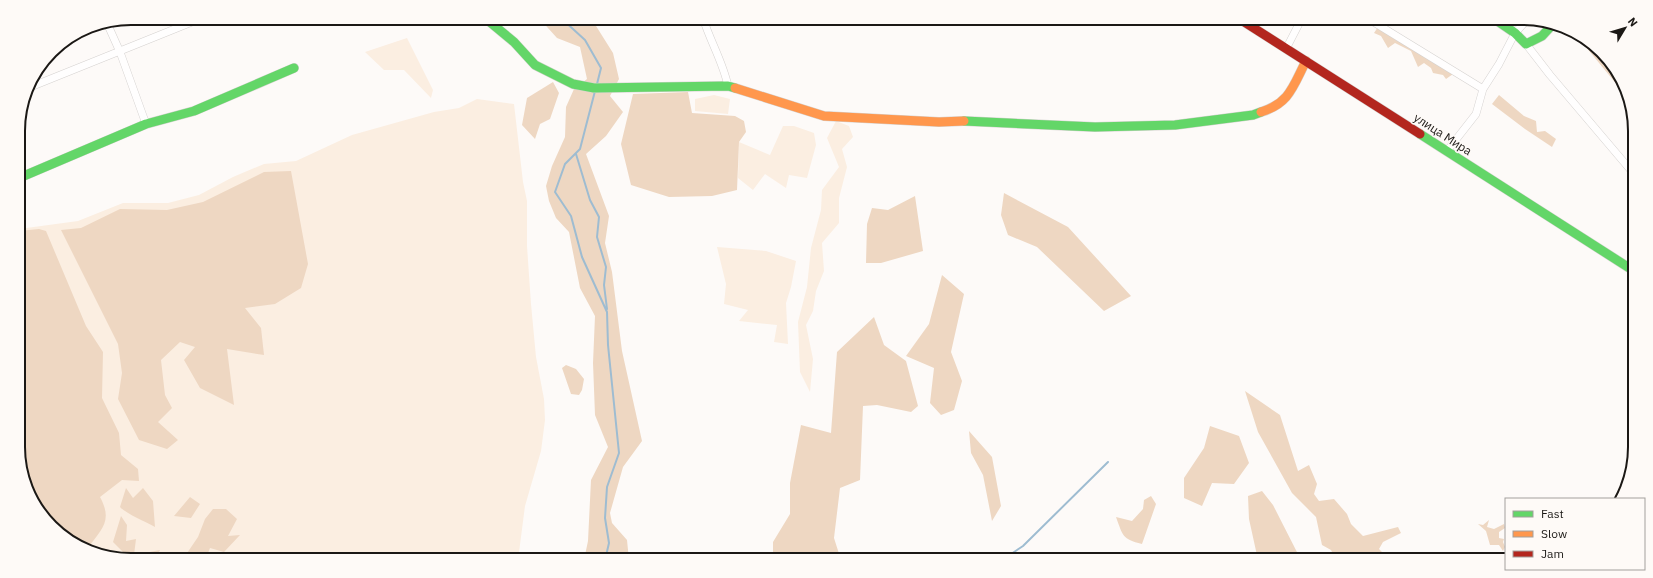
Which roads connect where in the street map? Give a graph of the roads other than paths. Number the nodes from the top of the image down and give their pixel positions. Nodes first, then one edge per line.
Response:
1 (185, 25) edge
2 (493, 25) edge
3 (705, 25) edge
4 (1249, 25) edge
5 (1298, 25) edge
6 (1378, 25) edge
7 (1503, 25) edge
8 (1522, 25) edge
9 (109, 27) edge
10 (1551, 29) edge
11 (1515, 33) junction
12 (1526, 44) junction
13 (1286, 48) junction
14 (120, 52) junction
15 (1306, 61) junction
16 (294, 68) dead end
17 (35, 85) edge
18 (728, 86) junction
19 (1483, 89) junction
20 (146, 124) junction
21 (1448, 150) junction
22 (1628, 167) edge
23 (25, 175) edge
24 (1628, 267) edge

1 - 14 street
2 - 18 street
3 - 18 street
4 - 13 street, улица Мира
5 - 13 street
6 - 19 street
7 - 11 street
8 - 11 street
9 - 14 street
10 - 12 street
11 - 12 street
11 - 19 street
12 - 22 street
13 - 15 street, улица Мира
14 - 17 street
14 - 20 street
15 - 18 street
15 - 21 street, улица Мира
16 - 20 street
19 - 21 street
20 - 23 street
21 - 24 street, улица Мира

